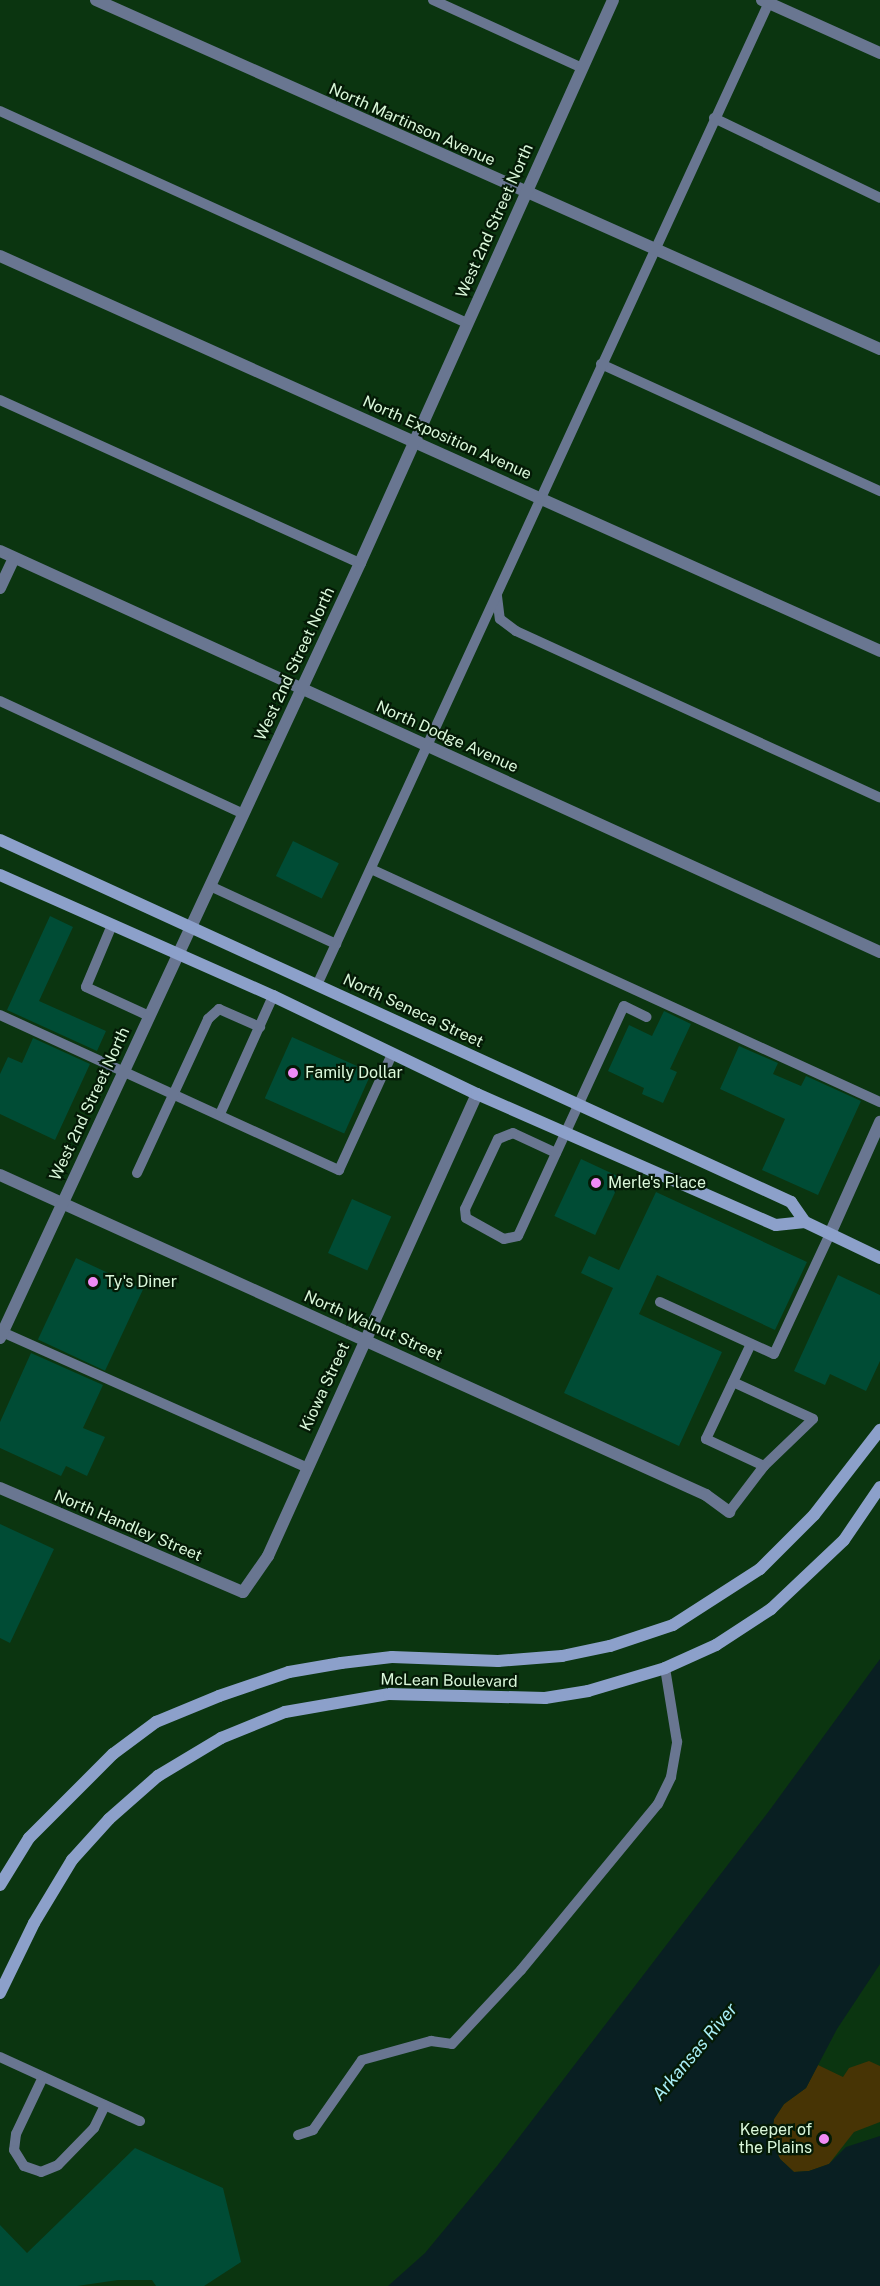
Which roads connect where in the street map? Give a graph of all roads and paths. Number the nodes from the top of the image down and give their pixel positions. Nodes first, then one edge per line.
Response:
1 (96, 0) edge
2 (433, 0) edge
3 (613, 0) edge
4 (766, 1) edge
5 (880, 54) edge
6 (582, 68) junction
7 (0, 111) edge
8 (714, 118) junction
9 (525, 194) junction
10 (880, 198) edge
11 (653, 250) junction
12 (0, 256) edge
13 (467, 323) junction
14 (880, 350) edge
15 (601, 364) junction
16 (0, 400) edge
17 (414, 441) junction
18 (880, 491) edge
19 (540, 498) junction
20 (0, 551) edge
21 (14, 558) junction
22 (360, 563) junction
23 (0, 588) edge
24 (497, 596) junction
25 (880, 651) edge
26 (301, 689) junction
27 (0, 701) edge
28 (427, 746) junction
29 (880, 798) edge
30 (243, 814) junction
31 (0, 840) edge
32 (370, 869) junction
33 (0, 875) edge
34 (210, 886) junction
35 (112, 925) junction
36 (191, 927) junction
37 (336, 944) junction
38 (880, 952) edge
39 (178, 954) junction
40 (317, 985) junction
41 (273, 996) junction
42 (0, 1015) edge
43 (149, 1016) junction
44 (648, 1017) dead end
45 (260, 1027) junction
46 (393, 1054) junction
47 (124, 1070) junction
48 (174, 1093) junction
49 (477, 1094) junction
50 (880, 1102) edge
51 (579, 1105) junction
52 (220, 1114) junction
53 (880, 1122) edge
54 (566, 1132) junction
55 (556, 1154) junction
56 (137, 1173) dead end
57 (0, 1175) edge
58 (62, 1204) junction
59 (804, 1221) junction
60 (830, 1234) junction
61 (880, 1258) edge
62 (660, 1302) dead end
63 (1, 1334) edge
64 (365, 1340) junction
65 (751, 1344) junction
66 (733, 1382) junction
67 (880, 1430) edge
68 (764, 1466) junction
69 (307, 1468) junction
70 (880, 1487) edge
71 (0, 1488) edge
72 (729, 1512) joint
73 (243, 1592) joint
74 (665, 1668) junction
75 (0, 1885) edge
76 (0, 1993) edge
77 (0, 2057) edge
78 (43, 2077) junction
79 (105, 2105) junction
80 (140, 2121) dead end
81 (298, 2135) dead end

1 - 9 street, North Martinson Avenue
2 - 6 lane
3 - 6 street, West 2nd Street North
4 - 5 street
4 - 8 lane
6 - 9 street, West 2nd Street North
7 - 13 lane
8 - 10 lane
8 - 11 lane
9 - 11 street, North Martinson Avenue
9 - 13 street, West 2nd Street North
11 - 14 street, North Martinson Avenue
11 - 15 lane
12 - 17 street, North Exposition Avenue
13 - 17 street, West 2nd Street North
15 - 18 lane
15 - 19 lane
16 - 22 lane
17 - 19 street, North Exposition Avenue
17 - 22 street, West 2nd Street North
19 - 24 lane
19 - 25 street, North Exposition Avenue
20 - 21 street, North Dodge Avenue
21 - 23 street
21 - 26 street, North Dodge Avenue
22 - 26 street, West 2nd Street North
24 - 28 lane
24 - 29 lane
26 - 28 street, North Dodge Avenue
26 - 30 street, West 2nd Street North
27 - 30 lane
28 - 32 lane
28 - 38 street, North Dodge Avenue
30 - 34 street, West 2nd Street North
31 - 36 main road, North Seneca Street
32 - 37 lane
32 - 50 lane
33 - 35 main road
34 - 36 street, West 2nd Street North
34 - 37 lane
35 - 39 main road
35 - 43 lane
36 - 39 street, West 2nd Street North
36 - 40 main road, North Seneca Street
37 - 40 lane
39 - 41 main road
39 - 43 street, West 2nd Street North
40 - 51 main road, North Seneca Street
41 - 45 lane
41 - 46 main road
42 - 47 lane
43 - 47 street, West 2nd Street North
44 - 51 lane
45 - 48 lane
45 - 52 lane
46 - 49 main road
46 - 52 lane
47 - 48 lane
47 - 58 street, West 2nd Street North
48 - 52 lane
48 - 56 lane
49 - 54 main road
49 - 64 street, Kiowa Street
51 - 54 lane
51 - 59 main road, North Seneca Street
53 - 60 street
54 - 55 lane
54 - 59 main road
55 - 55 lane
57 - 58 street, North Walnut Street
58 - 63 street, West 2nd Street North
58 - 64 street, North Walnut Street
59 - 60 main road, North Seneca Street
60 - 61 main road, North Seneca Street
60 - 65 lane
62 - 65 lane
63 - 69 lane
64 - 69 street, Kiowa Street
64 - 72 street, North Walnut Street
65 - 66 lane
66 - 68 lane
66 - 68 lane
67 - 75 main road, McLean Boulevard
68 - 72 lane
69 - 73 street, Kiowa Street
70 - 74 main road, McLean Boulevard
71 - 73 street, North Handley Street
74 - 76 main road, McLean Boulevard
74 - 81 lane
77 - 78 lane
78 - 79 lane
78 - 79 lane
79 - 80 lane

